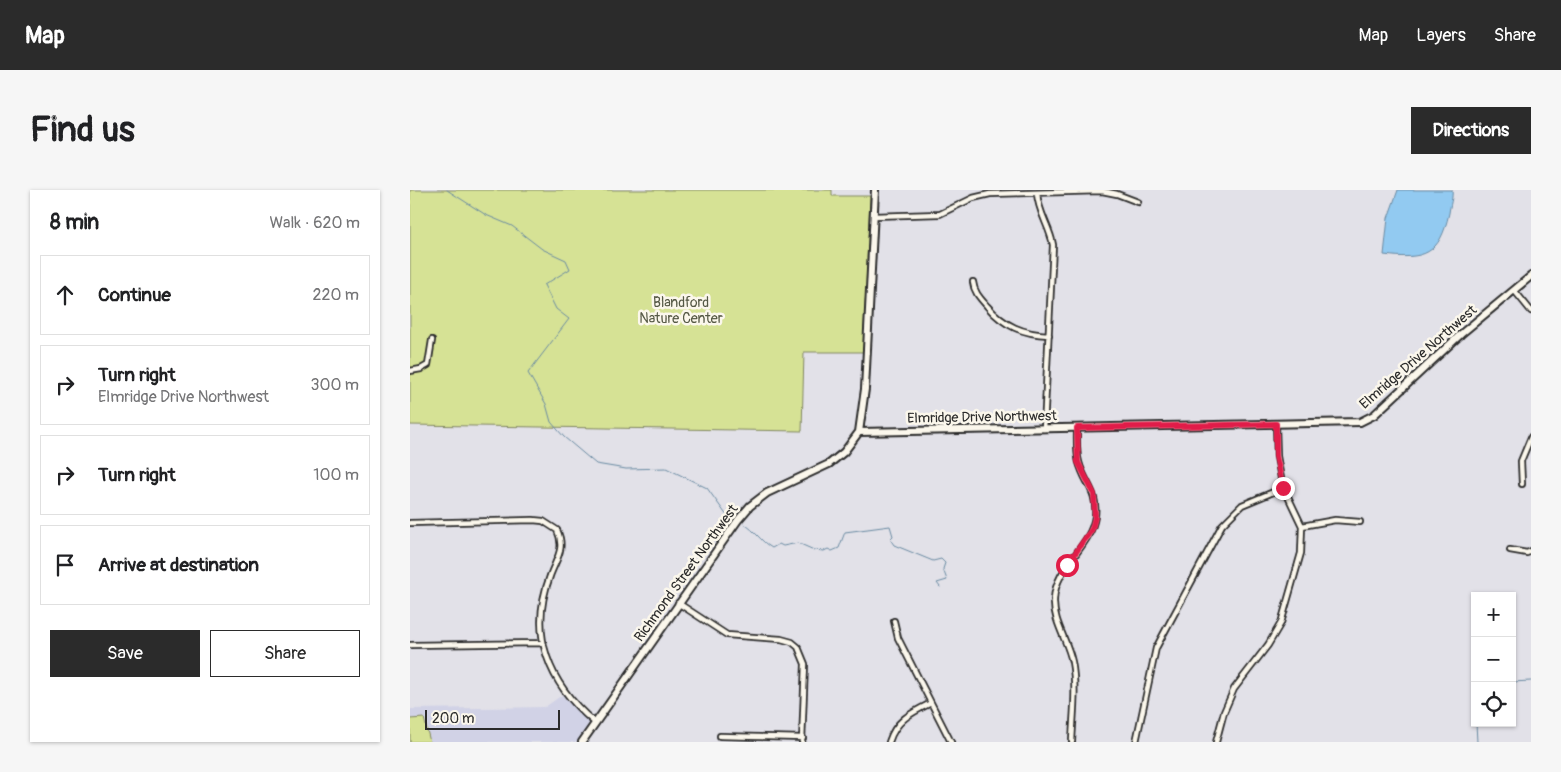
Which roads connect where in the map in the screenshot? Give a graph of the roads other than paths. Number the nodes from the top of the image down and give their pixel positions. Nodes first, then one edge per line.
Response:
1 (875, 190) edge
2 (1037, 193) junction
3 (1138, 202) dead end
4 (874, 216) junction
5 (1531, 276) edge
6 (973, 282) dead end
7 (1514, 290) junction
8 (1531, 311) edge
9 (1049, 335) junction
10 (432, 340) dead end
11 (410, 371) edge
12 (1276, 424) junction
13 (1077, 428) junction
14 (1044, 429) junction
15 (859, 432) junction
16 (1531, 437) edge
17 (1522, 484) dead end
18 (1283, 488) junction
19 (1360, 522) dead end
20 (410, 523) edge
21 (1302, 526) junction
22 (1510, 550) dead end
23 (1531, 551) edge
24 (678, 603) junction
25 (894, 621) dead end
26 (543, 643) junction
27 (410, 645) edge
28 (931, 703) junction
29 (594, 722) junction
30 (720, 736) dead end
31 (803, 740) edge
32 (582, 742) edge
33 (890, 742) edge
34 (951, 742) edge
35 (1072, 742) edge
36 (1136, 742) edge
37 (1216, 742) edge

1 - 4 street, Richmond Street Northwest
2 - 3 street
2 - 4 street
2 - 9 street
4 - 15 street, Richmond Street Northwest
5 - 7 street, Elmridge Drive Northwest
6 - 9 street
7 - 8 street
7 - 12 street, Elmridge Drive Northwest
9 - 14 street
10 - 11 street
12 - 13 street, Elmridge Drive Northwest
12 - 18 street
13 - 14 street, Elmridge Drive Northwest
13 - 35 street
14 - 15 street, Elmridge Drive Northwest
15 - 24 street, Richmond Street Northwest
16 - 17 street
18 - 21 street
18 - 36 street
19 - 21 street
20 - 26 street
21 - 37 street
22 - 23 street
24 - 29 street, Richmond Street Northwest
24 - 31 street
25 - 28 street
26 - 27 street
26 - 29 street
28 - 33 street
28 - 34 street
29 - 32 street, Richmond Street Northwest
30 - 31 street

